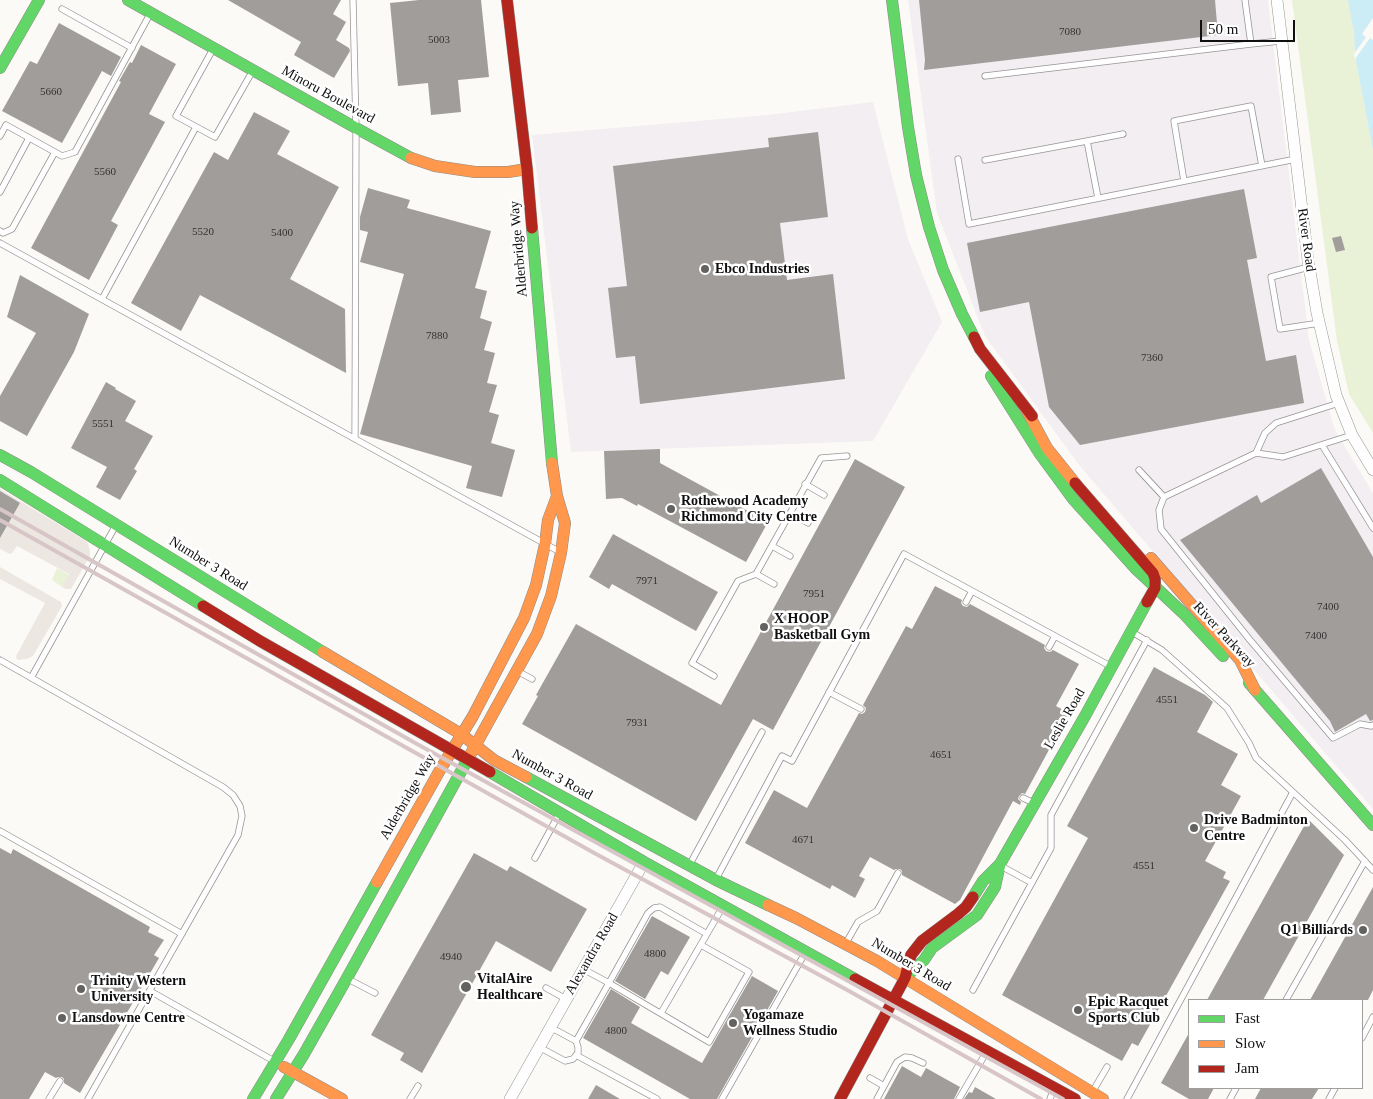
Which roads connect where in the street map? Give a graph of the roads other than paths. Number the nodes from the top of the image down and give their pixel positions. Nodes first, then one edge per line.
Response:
1 (39, 0) edge
2 (128, 0) edge
3 (353, 0) edge
4 (507, 0) edge
5 (892, 0) edge
6 (1245, 0) edge
7 (1276, 0) edge
8 (62, 9) dead end
9 (151, 13) junction
10 (1281, 41) junction
11 (1251, 44) junction
12 (132, 48) junction
13 (214, 48) junction
14 (0, 68) edge
15 (253, 70) junction
16 (985, 76) dead end
17 (196, 127) junction
18 (356, 128) junction
19 (1123, 134) dead end
20 (0, 136) edge
21 (29, 138) junction
22 (1087, 141) junction
23 (54, 152) junction
24 (958, 159) dead end
25 (985, 160) dead end
26 (1296, 160) junction
27 (1262, 166) junction
28 (527, 169) junction
29 (1184, 181) junction
30 (0, 192) edge
31 (1098, 198) junction
32 (0, 231) edge
33 (0, 243) edge
34 (1309, 267) junction
35 (102, 299) junction
36 (1320, 323) junction
37 (980, 349) junction
38 (1339, 403) junction
39 (1026, 409) junction
40 (1352, 435) junction
41 (355, 439) junction
42 (1322, 445) junction
43 (1256, 454) junction
44 (0, 455) edge
45 (847, 456) dead end
46 (1139, 470) dead end
47 (1373, 470) edge
48 (0, 480) edge
49 (806, 484) junction
50 (824, 495) dead end
51 (557, 496) junction
52 (1164, 497) junction
53 (790, 513) junction
54 (808, 523) dead end
55 (116, 525) junction
56 (1373, 528) edge
57 (545, 544) junction
58 (105, 545) junction
59 (772, 546) junction
60 (561, 553) junction
61 (790, 556) dead end
62 (756, 574) junction
63 (774, 584) dead end
64 (1155, 588) junction
65 (972, 591) junction
66 (966, 602) dead end
67 (1132, 632) junction
68 (1055, 636) junction
69 (1147, 640) junction
70 (1049, 647) dead end
71 (0, 660) edge
72 (1112, 667) junction
73 (517, 671) junction
74 (714, 676) dead end
75 (31, 678) junction
76 (532, 679) dead end
77 (1255, 690) junction
78 (829, 692) junction
79 (861, 709) dead end
80 (1373, 725) edge
81 (762, 732) dead end
82 (461, 734) junction
83 (476, 746) junction
84 (452, 750) junction
85 (467, 760) junction
86 (1293, 792) junction
87 (1023, 798) dead end
88 (1034, 803) junction
89 (560, 812) junction
90 (1373, 825) edge
91 (0, 830) edge
92 (535, 858) dead end
93 (1364, 861) junction
94 (644, 862) junction
95 (1000, 864) junction
96 (689, 866) junction
97 (1373, 870) edge
98 (898, 873) dead end
99 (716, 880) junction
100 (1032, 883) junction
101 (723, 906) junction
102 (182, 934) junction
103 (707, 934) junction
104 (845, 944) junction
105 (700, 946) junction
106 (806, 952) junction
107 (584, 969) junction
108 (347, 978) junction
109 (905, 978) junction
110 (609, 983) junction
111 (546, 988) dead end
112 (972, 990) dead end
113 (150, 991) junction
114 (375, 993) dead end
115 (566, 999) junction
116 (1287, 999) edge
117 (894, 1000) junction
118 (661, 1013) junction
119 (1373, 1017) edge
120 (550, 1027) junction
121 (1363, 1036) edge
122 (576, 1041) junction
123 (539, 1047) junction
124 (987, 1051) junction
125 (576, 1055) junction
126 (274, 1061) junction
127 (923, 1063) dead end
128 (1107, 1067) dead end
129 (293, 1072) junction
130 (870, 1078) dead end
131 (60, 1081) dead end
132 (418, 1086) dead end
133 (884, 1086) junction
134 (1092, 1092) junction
135 (1052, 1093) edge
136 (49, 1099) edge
137 (88, 1099) edge
138 (253, 1099) edge
139 (276, 1099) edge
140 (342, 1099) edge
141 (410, 1099) edge
142 (510, 1099) edge
143 (657, 1099) edge
144 (722, 1099) edge
145 (840, 1099) edge
146 (877, 1099) edge
147 (959, 1099) edge
148 (1074, 1099) edge
149 (1103, 1099) edge
150 (1127, 1099) edge

1 - 14 street
2 - 9 street, Minoru Boulevard
3 - 18 lane
4 - 28 street, Alderbridge Way
5 - 37 street
6 - 11 lane
7 - 10 street, River Road
8 - 12 lane
9 - 12 lane
9 - 13 street, Minoru Boulevard
10 - 11 lane
10 - 26 street, River Road
11 - 16 lane
12 - 23 lane
13 - 15 street, Minoru Boulevard
13 - 17 lane
15 - 17 lane
15 - 18 street, Minoru Boulevard
17 - 35 lane
18 - 28 street, Minoru Boulevard
18 - 41 lane
19 - 22 lane
20 - 21 lane
21 - 23 lane
21 - 30 lane
22 - 25 lane
22 - 31 lane
23 - 32 lane
24 - 31 lane
26 - 27 lane
26 - 34 street, River Road
27 - 29 lane
27 - 29 lane
28 - 51 street, Alderbridge Way
29 - 31 lane
33 - 35 lane
34 - 36 street, River Road
34 - 36 lane
35 - 41 lane
36 - 38 street, River Road
37 - 39 street, River Parkway
37 - 64 street, River Parkway
38 - 40 street, River Road
38 - 43 lane
39 - 64 street
39 - 77 street, River Parkway
40 - 42 lane
40 - 47 street, River Road
41 - 57 lane
42 - 43 lane
42 - 56 lane
43 - 52 lane
44 - 55 street, Number 3 Road
45 - 49 lane
46 - 52 lane
48 - 58 street, Number 3 Road
49 - 50 lane
49 - 53 lane
51 - 57 street, Alderbridge Way
51 - 60 street, Alderbridge Way
52 - 80 lane
53 - 54 lane
53 - 59 lane
55 - 58 lane
55 - 82 street, Number 3 Road
57 - 60 lane
57 - 82 street, Alderbridge Way
58 - 75 lane
58 - 84 street, Number 3 Road
59 - 61 lane
59 - 62 lane
60 - 73 street, Alderbridge Way
62 - 63 lane
62 - 74 lane
64 - 67 street, Leslie Road
64 - 77 street, River Parkway
65 - 66 lane
65 - 68 lane
65 - 78 lane
67 - 69 lane
67 - 72 street, Leslie Road
68 - 70 lane
68 - 72 lane
69 - 86 lane
69 - 100 lane
71 - 75 lane
72 - 88 street, Leslie Road
73 - 76 lane
73 - 83 street, Alderbridge Way
75 - 102 lane
77 - 90 street
78 - 79 lane
78 - 99 lane
81 - 96 lane
82 - 83 street, Number 3 Road
82 - 84 street, Alderbridge Way
83 - 85 street, Alderbridge Way
83 - 96 street, Number 3 Road
84 - 85 street, Number 3 Road
84 - 126 street, Alderbridge Way
85 - 89 street, Number 3 Road
85 - 108 street, Alderbridge Way
86 - 93 lane
86 - 150 lane
87 - 88 lane
88 - 95 street, Leslie Road
89 - 92 lane
89 - 94 street, Number 3 Road
91 - 102 lane
93 - 97 lane
93 - 116 lane
94 - 101 street, Number 3 Road
94 - 107 street, Alexandra Road
95 - 100 lane
95 - 109 street, Leslie Road
96 - 99 street, Number 3 Road
98 - 104 lane
99 - 104 street, Number 3 Road
100 - 112 lane
101 - 103 lane
101 - 106 street, Number 3 Road
102 - 113 lane
103 - 105 lane
103 - 110 lane
104 - 109 street, Number 3 Road
105 - 118 lane
105 - 118 lane
106 - 117 street, Number 3 Road
106 - 144 lane
107 - 110 lane
107 - 115 street, Alexandra Road
108 - 114 lane
108 - 129 street, Alderbridge Way
109 - 117 street, Leslie Road
109 - 134 street, Number 3 Road
110 - 118 lane
110 - 122 lane
111 - 115 lane
113 - 126 lane
113 - 137 lane
115 - 120 street, Alexandra Road
117 - 124 street, Number 3 Road
117 - 145 street, Leslie Road
119 - 121 lane
120 - 122 lane
120 - 123 street, Alexandra Road
122 - 125 lane
123 - 125 lane
123 - 142 street, Alexandra Road
124 - 135 street, Number 3 Road
124 - 147 lane
125 - 143 lane
126 - 129 street
126 - 138 street, Alderbridge Way
127 - 133 lane
128 - 134 lane
129 - 139 street, Alderbridge Way
129 - 140 street
130 - 133 lane
131 - 136 lane
132 - 141 lane
133 - 146 lane
134 - 149 street, Number 3 Road
135 - 148 street, Number 3 Road

